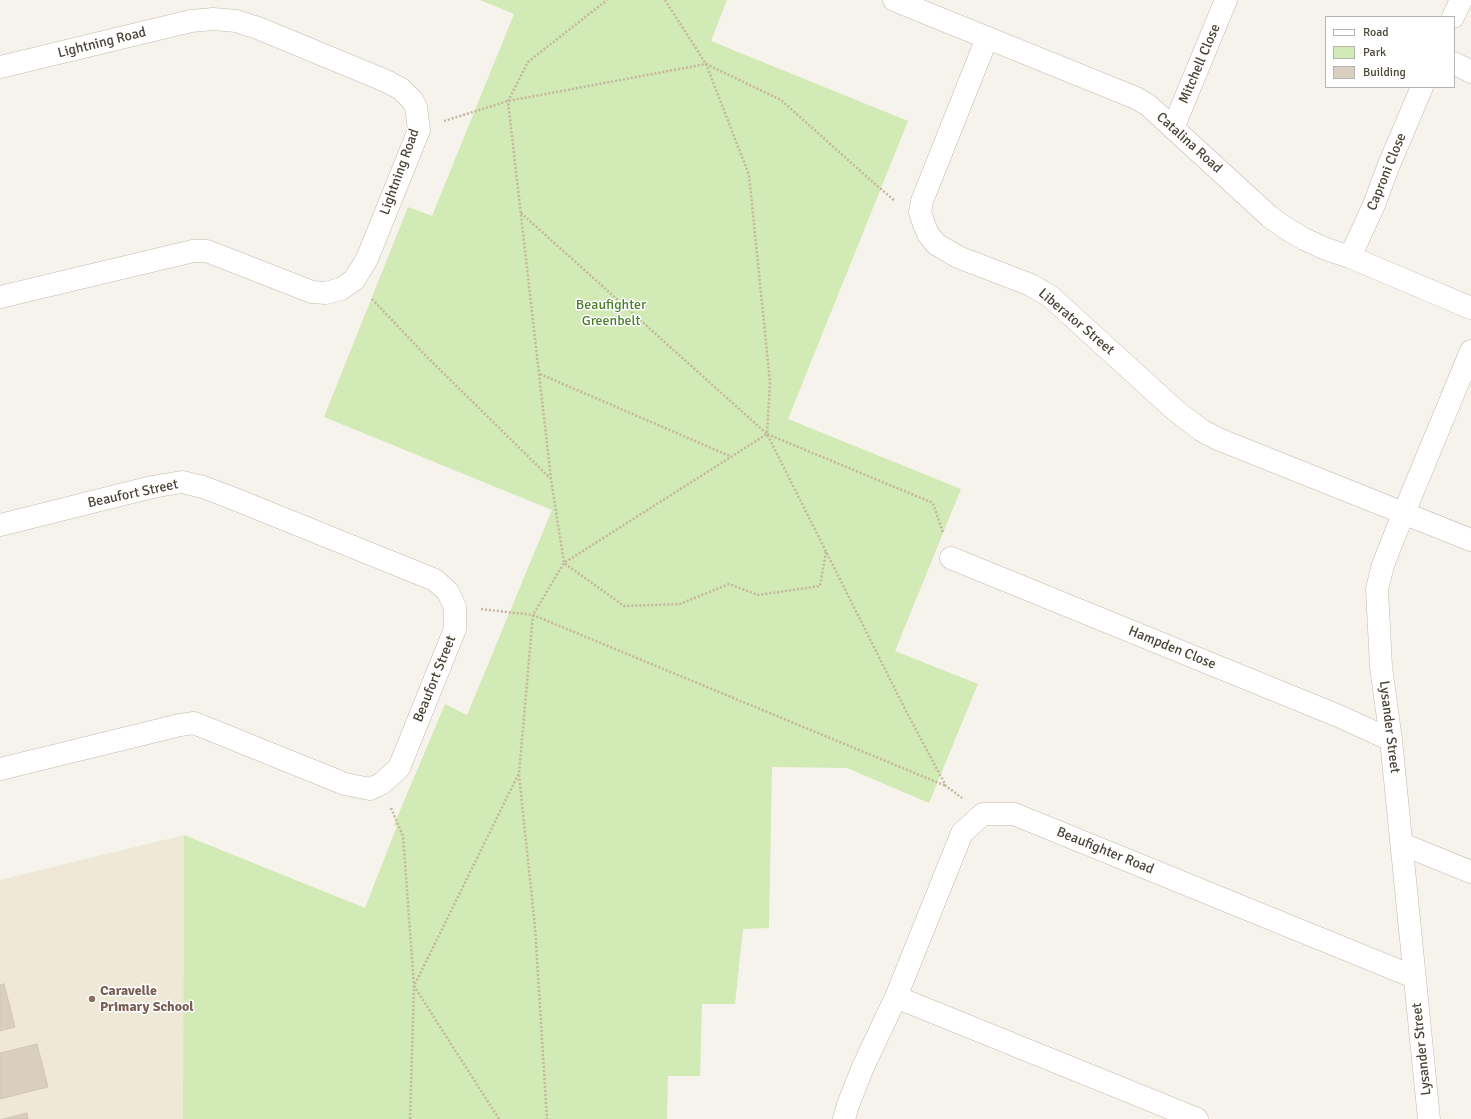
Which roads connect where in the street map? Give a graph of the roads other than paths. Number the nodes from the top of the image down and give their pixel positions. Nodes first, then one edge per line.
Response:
1 (894, 0) edge
2 (1226, 0) edge
3 (1461, 0) edge
4 (1453, 16) edge
5 (987, 38) junction
6 (1455, 64) edge
7 (0, 67) edge
8 (1471, 72) edge
9 (1422, 88) edge
10 (1173, 128) junction
11 (1350, 257) junction
12 (0, 297) edge
13 (1471, 308) edge
14 (1471, 351) edge
15 (1405, 513) junction
16 (0, 525) edge
17 (1471, 540) edge
18 (951, 558) road end
19 (1391, 740) junction
20 (0, 769) edge
21 (1402, 844) junction
22 (1471, 872) edge
23 (1414, 977) junction
24 (896, 997) junction
25 (844, 1119) edge
26 (1197, 1119) edge
27 (1429, 1119) edge

1 - 5 street, Catalina Road
2 - 10 street, Mitchell Close
3 - 4 street
5 - 10 street, Catalina Road
5 - 15 street, Liberator Street
6 - 8 street
7 - 12 street, Lightning Road
9 - 11 street, Caproni Close
10 - 11 street, Catalina Road
11 - 13 street, Catalina Road
14 - 15 street, Lysander Street
15 - 17 street, Liberator Street
15 - 19 street, Lysander Street
16 - 20 street, Beaufort Street
18 - 19 street, Hampden Close
19 - 21 street, Lysander Street
21 - 22 street
21 - 23 street, Lysander Street
23 - 24 street, Beaufighter Road
23 - 27 street, Lysander Street
24 - 25 street
24 - 26 street

